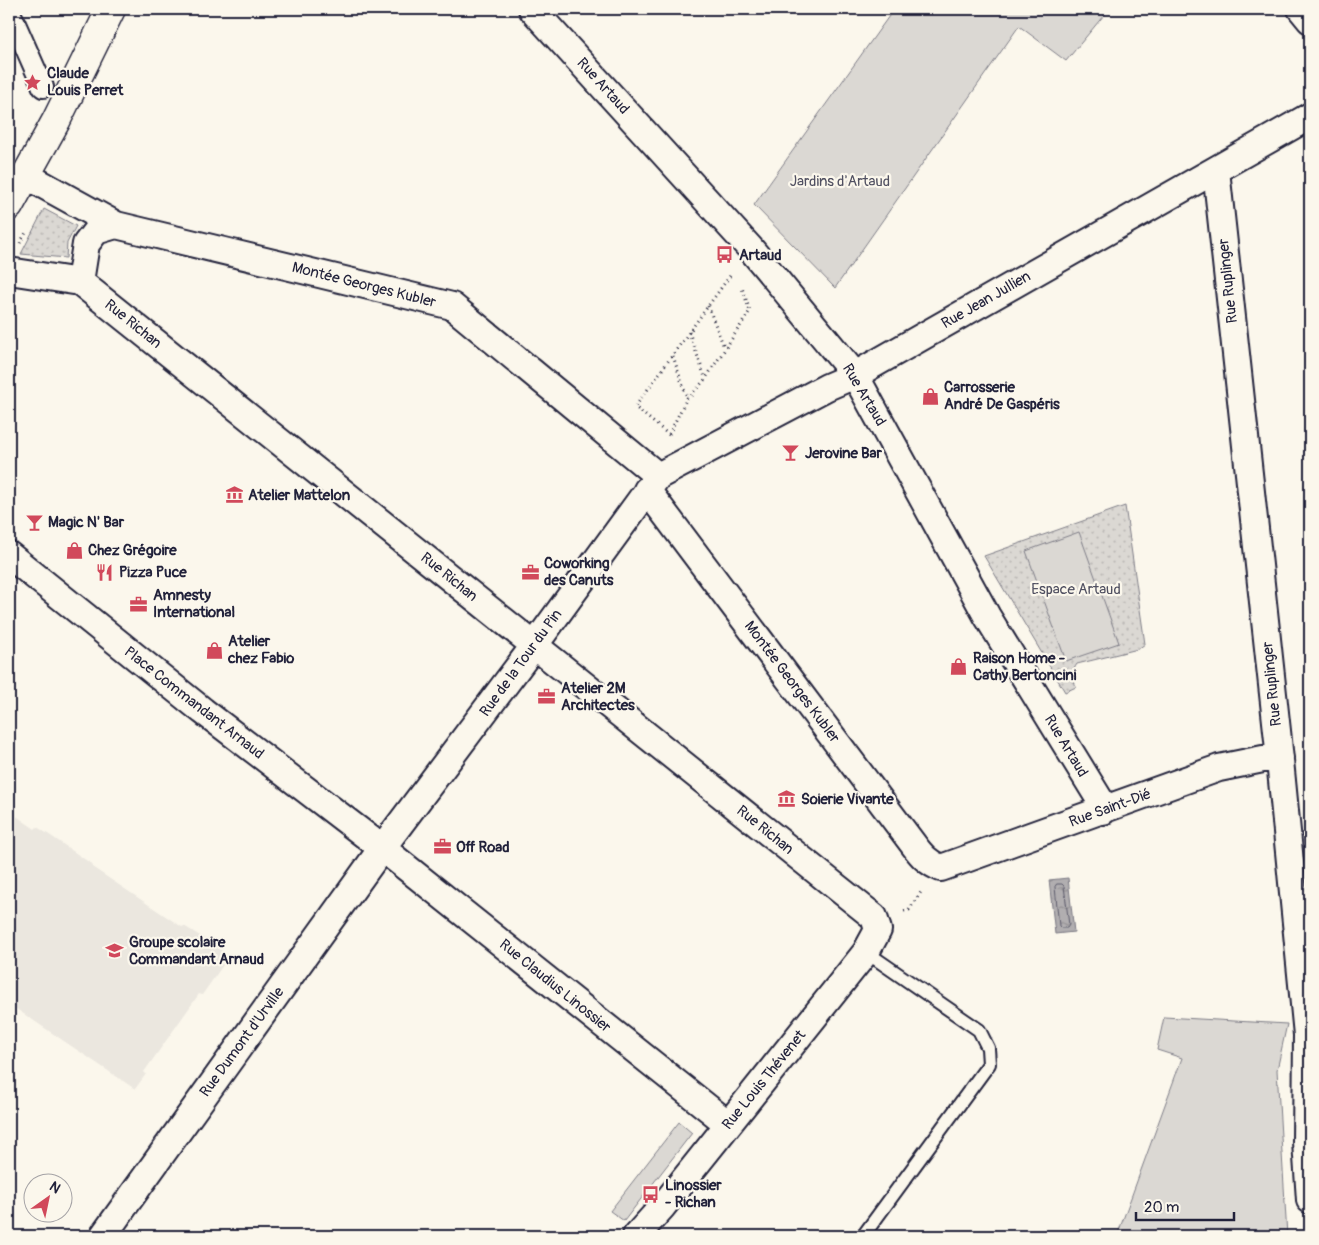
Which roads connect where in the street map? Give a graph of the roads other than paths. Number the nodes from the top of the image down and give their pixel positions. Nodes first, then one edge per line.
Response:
1 (111, 9) edge
2 (1301, 9) edge
3 (9, 10) edge
4 (547, 14) edge
5 (1310, 20) edge
6 (43, 87) dead end
7 (1310, 116) edge
8 (1216, 170) junction
9 (26, 176) junction
10 (9, 206) edge
11 (116, 225) junction
12 (9, 271) edge
13 (80, 282) junction
14 (855, 374) junction
15 (652, 483) junction
16 (9, 555) edge
17 (534, 646) junction
18 (1280, 758) junction
19 (1103, 811) junction
20 (382, 848) junction
21 (941, 868) joint
22 (874, 917) joint
23 (866, 952) junction
24 (728, 1124) junction
25 (1310, 1200) edge
26 (103, 1236) edge
27 (636, 1236) edge
28 (863, 1236) edge

1 - 9 street
2 - 5 street
3 - 6 street
4 - 14 street, Rue Artaud
7 - 8 street, Rue Jean Jullien
8 - 14 street, Rue Jean Jullien
8 - 18 street, Rue Ruplinger
9 - 10 street
9 - 11 street, Montée Georges Kubler
11 - 13 street
11 - 15 street, Montée Georges Kubler
12 - 13 street, Rue Richan
13 - 17 street, Rue Richan
14 - 15 street, Rue Jean Jullien
14 - 19 street, Rue Artaud
15 - 17 street, Rue de la Tour du Pin
15 - 21 street, Montée Georges Kubler
16 - 20 street, Place Commandant Arnaud
17 - 20 street, Rue de la Tour du Pin
17 - 22 street, Rue Richan
18 - 19 street, Rue Saint-Dié
18 - 25 street, Rue Ruplinger
19 - 21 street, Rue Saint-Dié
20 - 24 street, Rue Claudius Linossier
20 - 26 street, Rue Dumont d'Urville
22 - 23 street, Rue Louis Thévenet
23 - 24 street, Rue Louis Thévenet
23 - 28 lane
24 - 27 street, Rue Louis Thévenet

